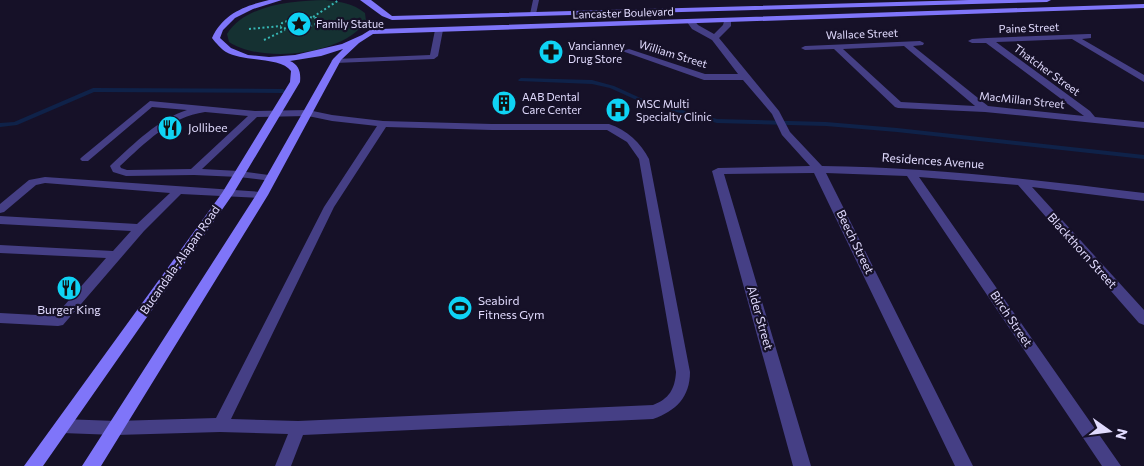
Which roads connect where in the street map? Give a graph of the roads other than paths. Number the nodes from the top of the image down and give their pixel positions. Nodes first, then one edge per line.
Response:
1 (278, 0) edge
2 (364, 0) edge
3 (536, 0) edge
4 (1041, 0) edge
5 (1047, 0) edge
6 (988, 1) edge
7 (243, 2) dead end
8 (1144, 6) edge
9 (240, 13) junction
10 (383, 13) junction
11 (533, 14) junction
12 (728, 20) junction
13 (691, 22) junction
14 (440, 30) junction
15 (373, 32) junction
16 (1088, 36) dead end
17 (1074, 37) junction
18 (715, 38) junction
19 (987, 40) junction
20 (972, 41) dead end
21 (355, 43) junction
22 (920, 43) dead end
23 (906, 44) junction
24 (835, 46) junction
25 (804, 48) dead end
26 (626, 51) dead end
27 (270, 59) junction
28 (335, 62) junction
29 (744, 77) junction
30 (1144, 79) edge
31 (203, 109) junction
32 (985, 109) junction
33 (308, 113) junction
34 (255, 114) junction
35 (276, 114) junction
36 (1092, 120) junction
37 (383, 124) junction
38 (1144, 125) edge
39 (85, 159) dead end
40 (814, 164) junction
41 (718, 171) joint
42 (194, 172) junction
43 (911, 172) junction
44 (239, 174) junction
45 (272, 178) junction
46 (1021, 182) junction
47 (179, 190) junction
48 (227, 194) junction
49 (262, 195) junction
50 (1131, 195) junction
51 (1144, 197) edge
52 (1144, 206) edge
53 (0, 210) edge
54 (0, 220) edge
55 (140, 228) junction
56 (0, 249) edge
57 (116, 255) junction
58 (0, 318) edge
59 (1144, 320) edge
60 (220, 425) junction
61 (62, 426) junction
62 (116, 428) junction
63 (298, 428) junction
64 (33, 466) edge
65 (91, 466) edge
66 (282, 466) edge
67 (802, 466) edge
68 (964, 466) edge
69 (1112, 466) edge

1 - 9 main road
2 - 10 main road
3 - 11 lane
4 - 5 main road, Lancaster Boulevard
4 - 6 main road, Lancaster Boulevard
6 - 11 main road, Lancaster Boulevard
7 - 9 main road
8 - 12 main road, Lancaster Boulevard
9 - 27 main road
10 - 11 main road, Lancaster Boulevard
10 - 15 main road
12 - 13 main road, Lancaster Boulevard
12 - 18 street
13 - 14 main road, Lancaster Boulevard
13 - 18 street, Beech Street
14 - 15 main road, Lancaster Boulevard
14 - 28 lane
15 - 21 main road
16 - 17 street, Paine Street
17 - 19 street, Paine Street
17 - 30 street
18 - 29 street, Beech Street
19 - 20 street, Paine Street
19 - 36 street, Thatcher Street
21 - 27 main road
21 - 28 main road
22 - 23 street, Wallace Street
23 - 24 street, Wallace Street
23 - 32 street
24 - 25 street, Wallace Street
24 - 32 street, MacMillan Street
26 - 29 street, William Street
27 - 35 main road, Bucandala-Alapan Road
28 - 33 main road
29 - 40 street, Beech Street
31 - 34 lane
31 - 39 lane
31 - 42 lane
32 - 36 street, MacMillan Street
33 - 35 lane
33 - 37 lane
33 - 45 main road
34 - 35 lane
34 - 42 lane
35 - 44 main road, Bucandala-Alapan Road
36 - 38 street, MacMillan Street
37 - 60 lane
37 - 63 lane
40 - 41 street, Residences Avenue
40 - 43 street, Residences Avenue
40 - 68 street, Beech Street
41 - 67 street, Alder Street
42 - 44 lane
43 - 46 street, Residences Avenue
43 - 69 street, Birch Street
44 - 45 lane
44 - 48 main road, Bucandala-Alapan Road
45 - 49 main road
46 - 50 street, Residences Avenue
46 - 59 street, Blackthorn Street
47 - 48 lane
47 - 53 lane
47 - 55 lane
48 - 49 lane
48 - 61 main road, Bucandala-Alapan Road
49 - 62 main road
50 - 51 street, Residences Avenue
50 - 52 street
54 - 55 lane
55 - 57 lane
56 - 57 lane
57 - 58 lane
60 - 62 lane
60 - 63 lane
61 - 62 lane
61 - 64 main road, Bucandala-Alapan Road
62 - 65 main road
63 - 66 lane

